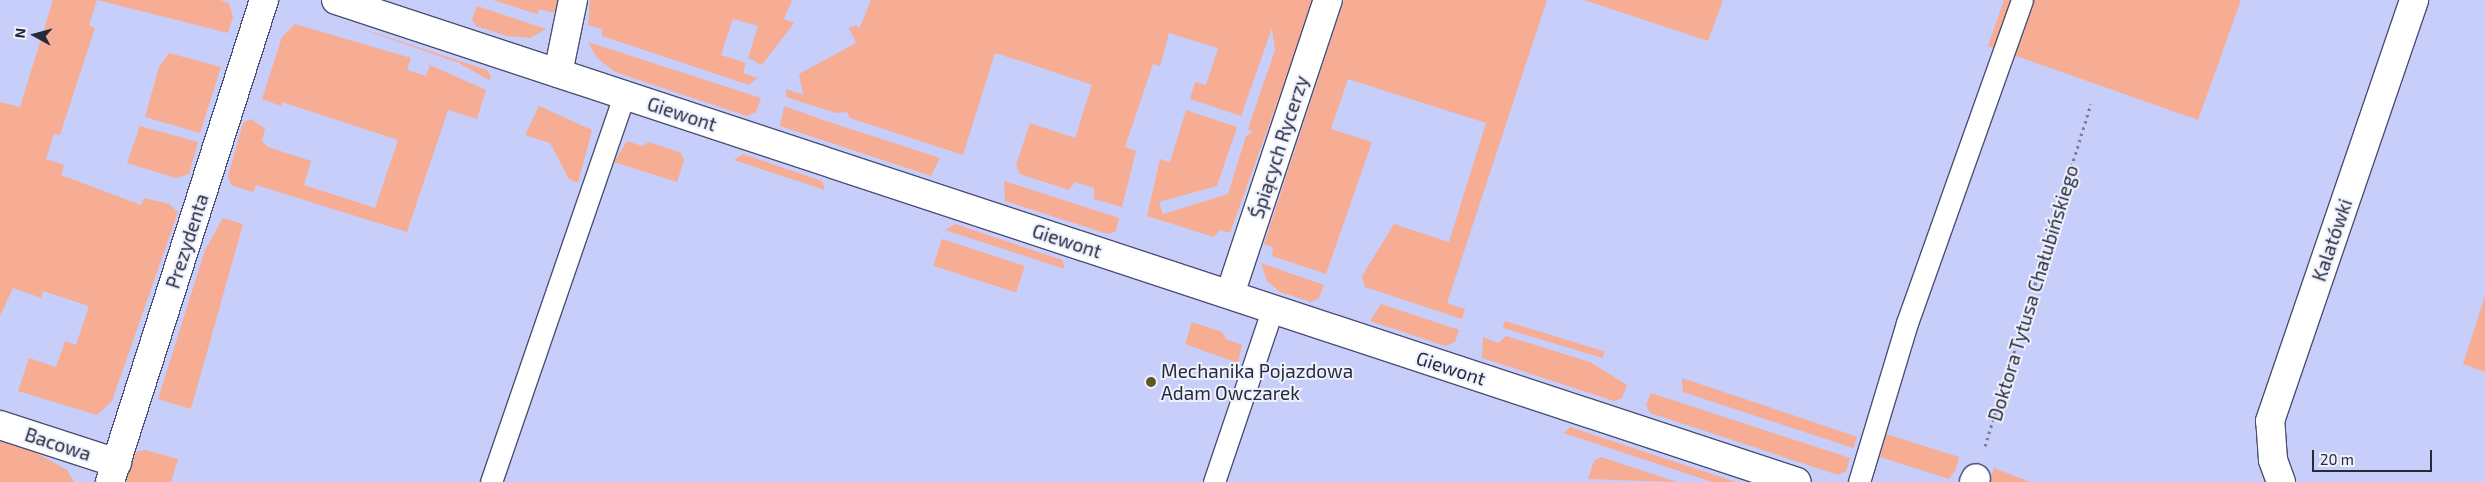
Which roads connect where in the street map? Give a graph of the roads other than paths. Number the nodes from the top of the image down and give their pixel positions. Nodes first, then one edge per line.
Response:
1 (264, 0) edge
2 (336, 0) edge
3 (573, 0) edge
4 (1328, 0) edge
5 (2022, 0) edge
6 (2414, 0) edge
7 (558, 73) junction
8 (624, 95) junction
9 (1230, 294) junction
10 (1273, 308) junction
11 (0, 425) edge
12 (114, 472) edge
13 (491, 482) edge
14 (1214, 482) edge
15 (1797, 482) edge
16 (1859, 482) edge
17 (2281, 482) edge

1 - 12 street, Prezydenta
2 - 7 street, Giewont
3 - 7 street
4 - 9 street, Śpiących Rycerzy
5 - 16 lane
6 - 17 street, Kalatówki
7 - 8 street, Giewont
8 - 9 street, Giewont
8 - 13 lane
9 - 10 street, Giewont
10 - 14 lane
10 - 15 street, Giewont
11 - 12 street, Bacowa

